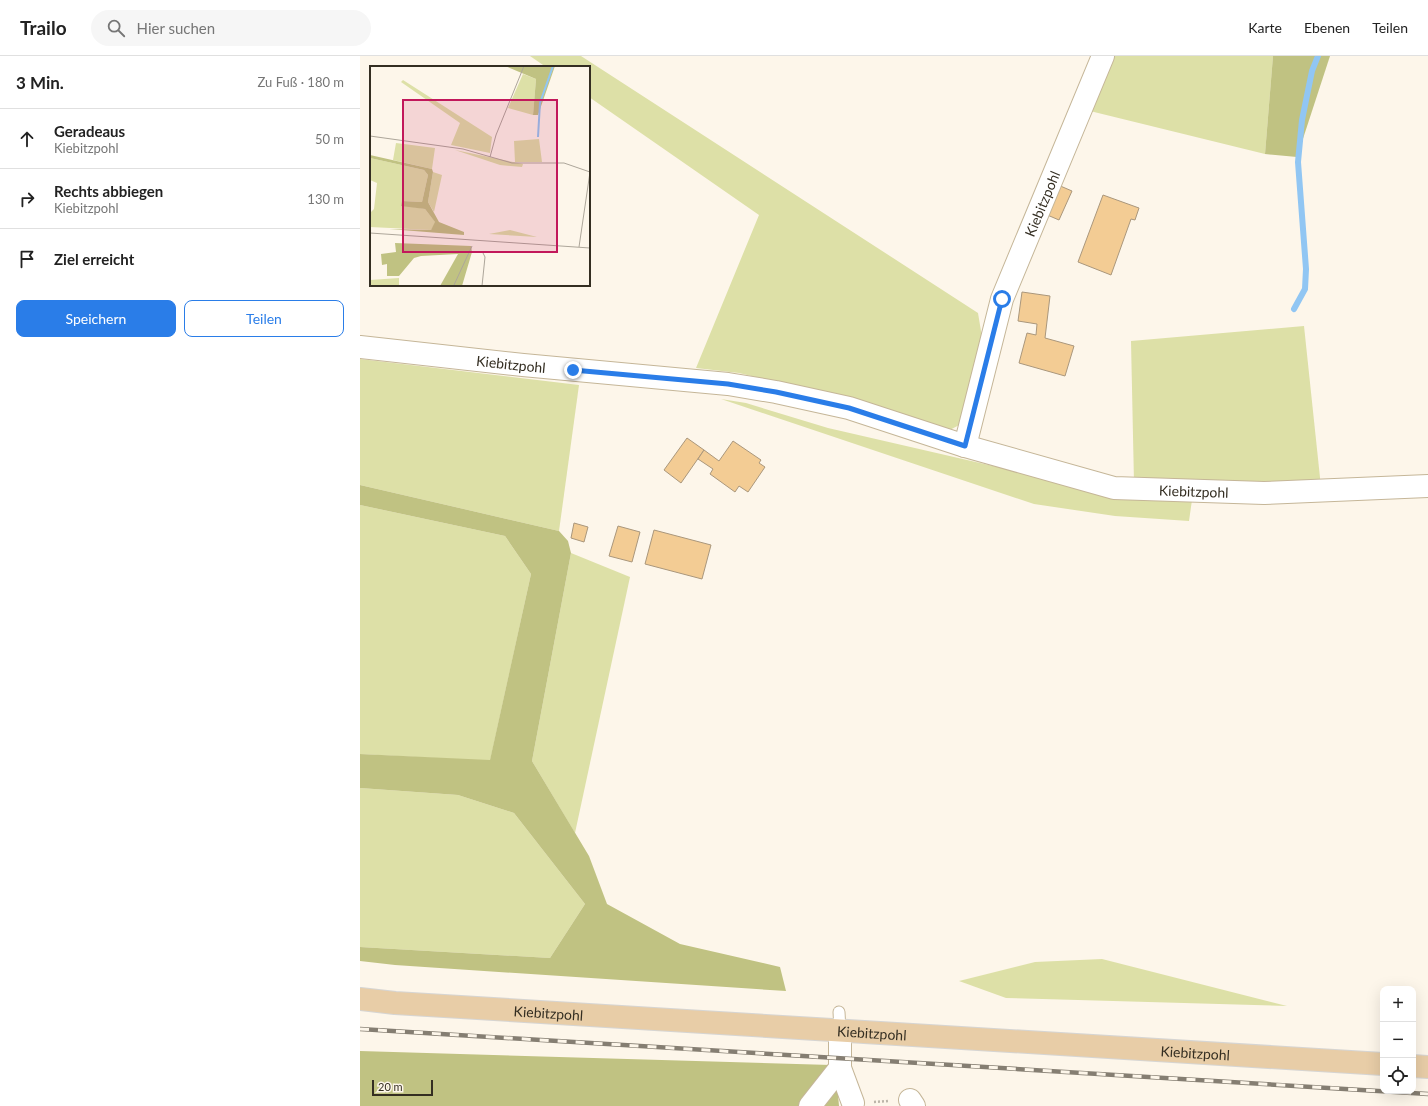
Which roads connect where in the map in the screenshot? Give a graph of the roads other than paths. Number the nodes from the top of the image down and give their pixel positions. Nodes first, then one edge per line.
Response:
1 (1103, 56) edge
2 (360, 347) edge
3 (965, 446) junction
4 (1428, 486) edge
5 (360, 999) edge
6 (840, 1021) junction
7 (1380, 1064) edge
8 (1416, 1066) edge
9 (1428, 1066) edge
10 (840, 1068) junction
11 (853, 1103) dead end
12 (810, 1106) edge

1 - 3 street, Kiebitzpohl
2 - 3 street, Kiebitzpohl
3 - 4 street, Kiebitzpohl
5 - 6 main road, Kiebitzpohl
6 - 7 main road, Kiebitzpohl
6 - 10 street
8 - 9 main road
10 - 11 street
10 - 12 street

